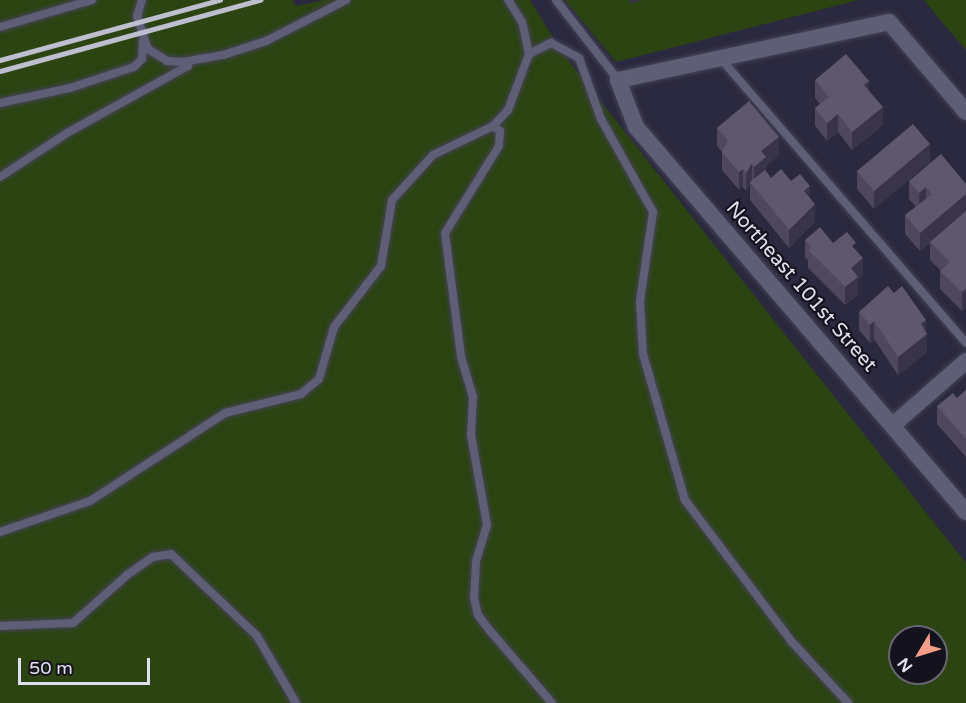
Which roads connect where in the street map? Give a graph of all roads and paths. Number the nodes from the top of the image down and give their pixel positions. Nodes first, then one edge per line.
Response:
1 (92, 0) edge
2 (141, 0) edge
3 (346, 0) edge
4 (508, 0) edge
5 (556, 0) edge
6 (0, 27) edge
7 (142, 41) junction
8 (529, 54) junction
9 (721, 58) junction
10 (185, 64) junction
11 (618, 80) junction
12 (0, 103) edge
13 (966, 112) edge
14 (493, 126) junction
15 (0, 177) edge
16 (966, 343) edge
17 (966, 361) edge
18 (893, 425) junction
19 (966, 512) edge
20 (0, 532) edge
21 (0, 626) edge
22 (296, 703) edge
23 (552, 703) edge
24 (848, 703) edge

1 - 6 lane
2 - 7 lane
3 - 10 lane
4 - 8 lane
5 - 11 lane
7 - 10 lane
7 - 12 lane
8 - 14 lane
8 - 24 lane
9 - 11 street
9 - 13 street
9 - 16 lane
10 - 15 lane
11 - 18 street, Northeast 101st Street
14 - 20 lane
14 - 23 lane
17 - 18 street
18 - 19 street, Northeast 101st Street
21 - 22 lane

